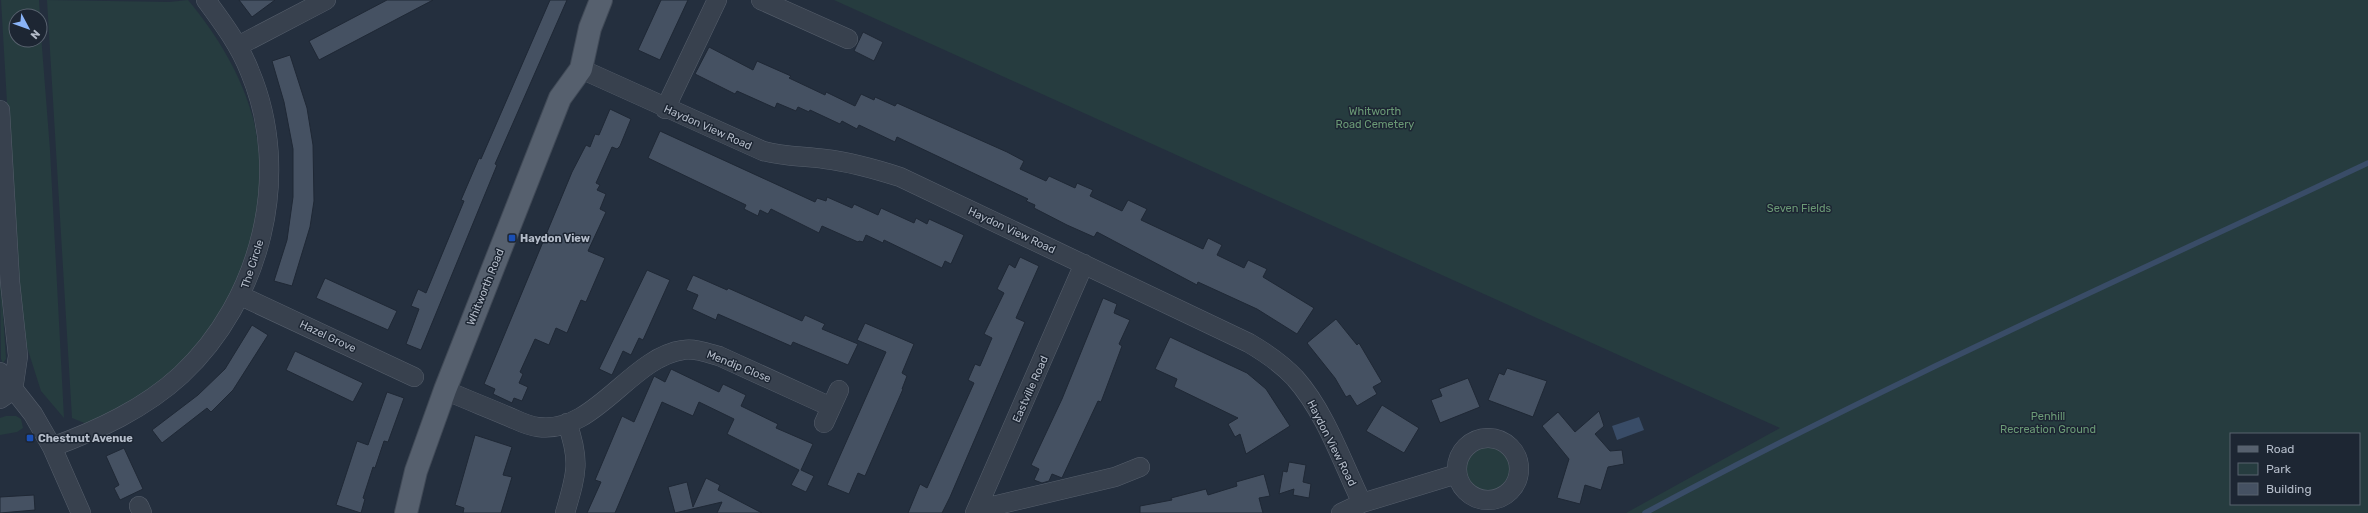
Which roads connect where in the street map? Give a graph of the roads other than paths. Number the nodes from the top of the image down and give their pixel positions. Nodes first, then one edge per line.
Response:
1 (206, 0) edge
2 (326, 0) edge
3 (601, 0) edge
4 (717, 0) edge
5 (761, 0) edge
6 (848, 39) dead end
7 (238, 46) junction
8 (581, 69) junction
9 (666, 109) junction
10 (0, 110) edge
11 (1, 139) edge
12 (3, 208) edge
13 (1084, 264) junction
14 (241, 296) junction
15 (0, 372) edge
16 (414, 377) dead end
17 (445, 390) junction
18 (7, 395) edge
19 (831, 407) dead end
20 (567, 423) junction
21 (52, 447) junction
22 (1140, 467) dead end
23 (1457, 474) dead end
24 (1362, 504) junction
25 (978, 508) edge
26 (81, 513) edge
27 (406, 513) edge
28 (566, 513) edge
29 (1341, 513) edge

1 - 7 street, The Circle
2 - 7 street
3 - 8 main road, Whitworth Road
4 - 9 street
5 - 6 street
7 - 14 street, The Circle
8 - 9 street, Haydon View Road
8 - 17 main road, Whitworth Road
9 - 13 street, Haydon View Road
10 - 11 street
11 - 12 street
12 - 18 street
13 - 24 street, Haydon View Road
13 - 25 street, Eastville Road
14 - 16 street, Hazel Grove
14 - 21 street, The Circle
15 - 18 street
17 - 20 street, Mendip Close
17 - 27 main road, Whitworth Road
18 - 21 street
19 - 20 street, Mendip Close
20 - 28 street
21 - 26 street
22 - 25 street
23 - 24 street
24 - 29 street

